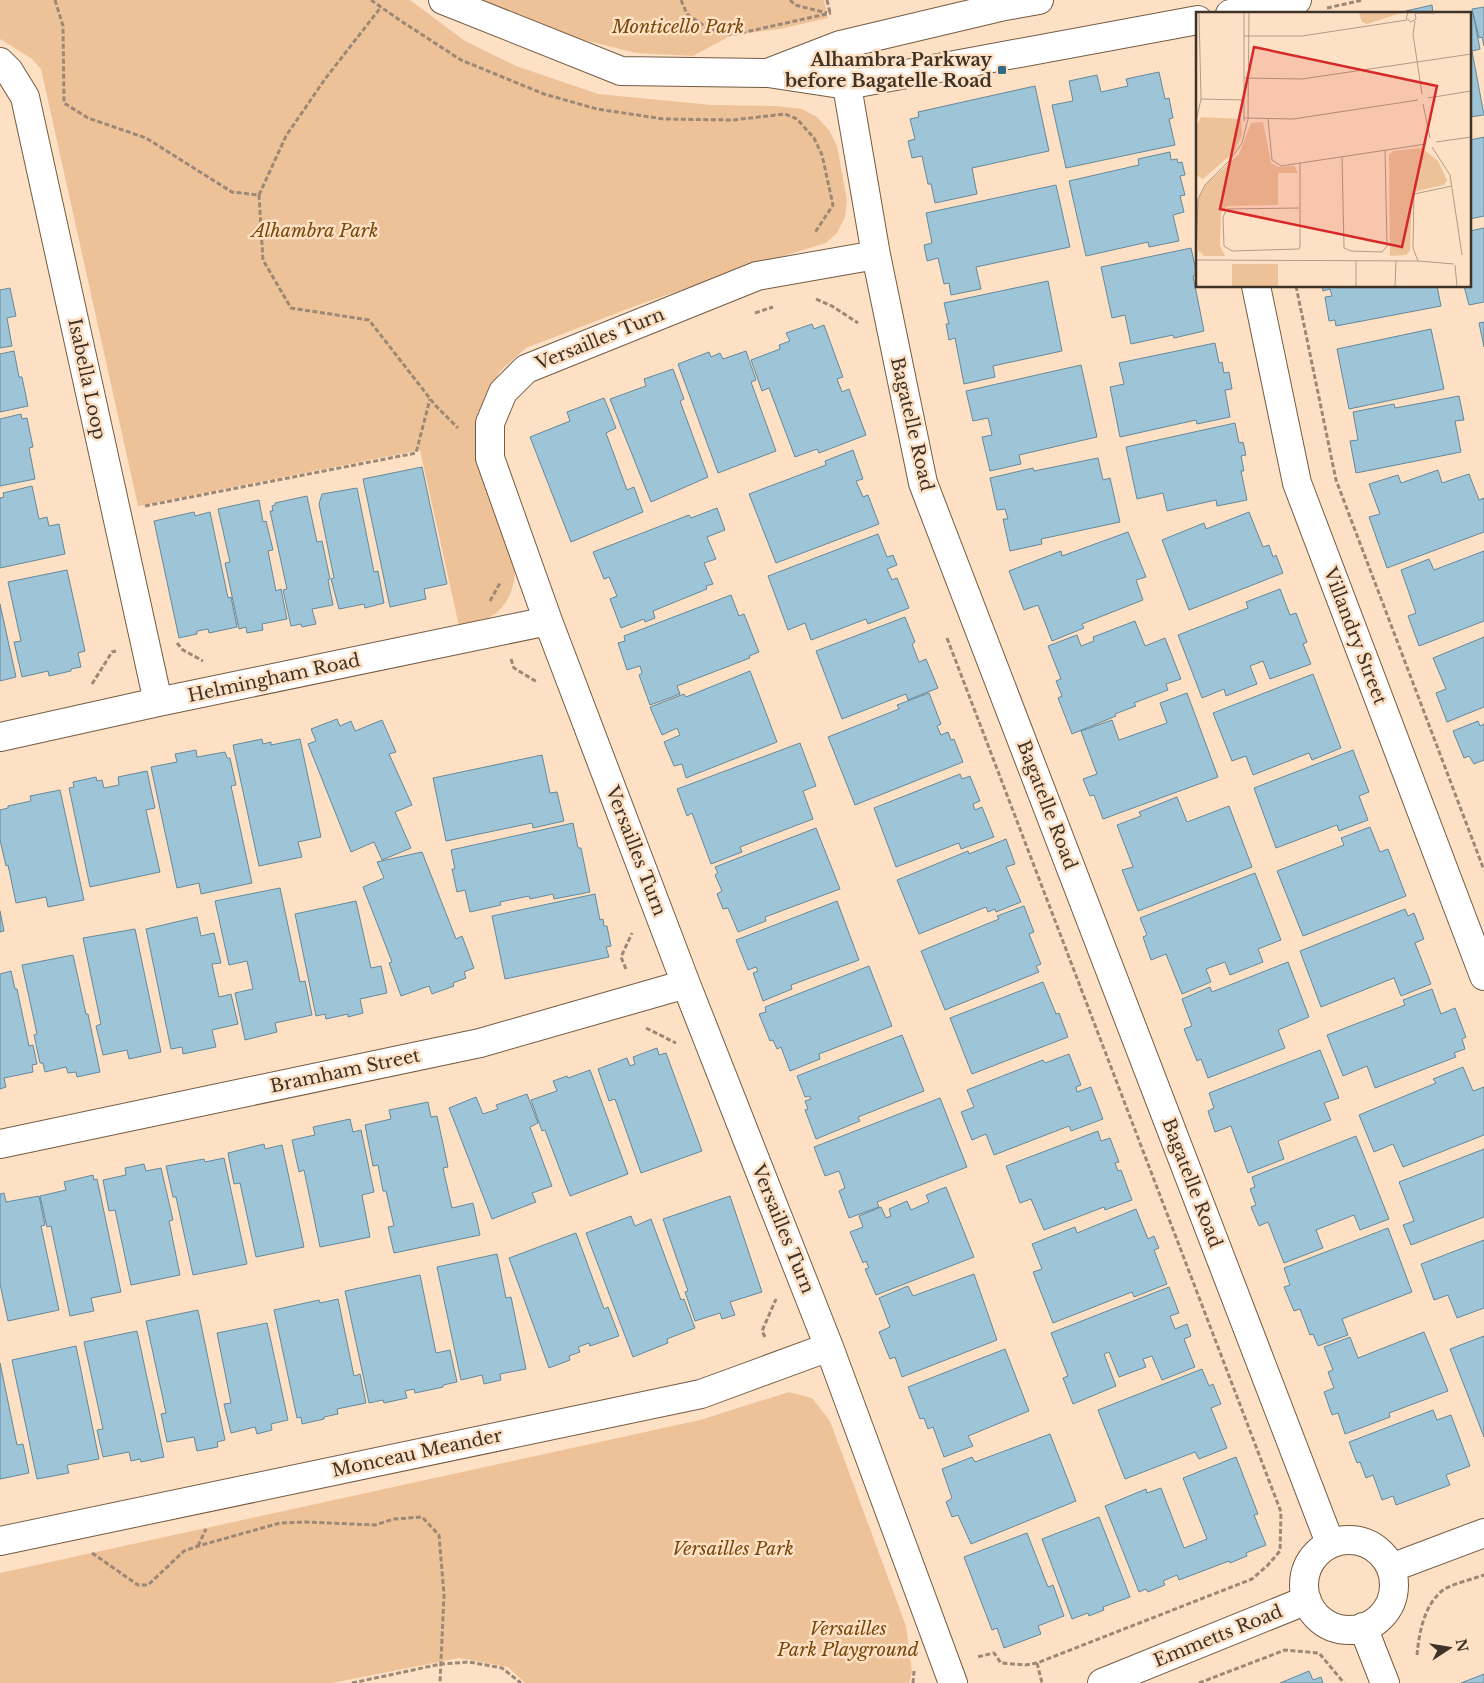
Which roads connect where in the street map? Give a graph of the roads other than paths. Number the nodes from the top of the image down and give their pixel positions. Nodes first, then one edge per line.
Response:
1 (443, 0) edge
2 (1039, 0) edge
3 (1004, 3) edge
4 (1308, 5) edge
5 (1247, 12) edge
6 (1196, 20) edge
7 (840, 45) junction
8 (0, 62) edge
9 (768, 73) junction
10 (847, 85) junction
11 (876, 255) junction
12 (1256, 288) edge
13 (548, 621) junction
14 (158, 702) junction
15 (0, 737) edge
16 (1484, 976) edge
17 (686, 984) junction
18 (0, 1144) edge
19 (829, 1347) junction
20 (1484, 1532) edge
21 (0, 1541) edge
22 (1330, 1543) junction
23 (1391, 1568) junction
24 (1307, 1600) junction
25 (1363, 1628) junction
26 (950, 1674) edge
27 (1102, 1683) edge
28 (1385, 1683) edge

1 - 9 street
2 - 3 street
3 - 7 street
4 - 5 street
6 - 10 street
7 - 9 street
7 - 10 street, Bagatelle Road
8 - 14 street, Isabella Loop
9 - 10 street
10 - 11 street, Bagatelle Road
11 - 13 street, Versailles Turn
11 - 22 street, Bagatelle Road
12 - 16 street, Villandry Street
13 - 14 street, Helmingham Road
13 - 17 street, Versailles Turn
14 - 15 street, Helmingham Road
17 - 18 street, Bramham Street
17 - 19 street, Versailles Turn
19 - 21 street, Monceau Meander
19 - 26 street, Versailles Turn
20 - 23 street
22 - 23 street
22 - 24 street
23 - 25 street
24 - 25 street
24 - 27 street, Emmetts Road
25 - 28 street

